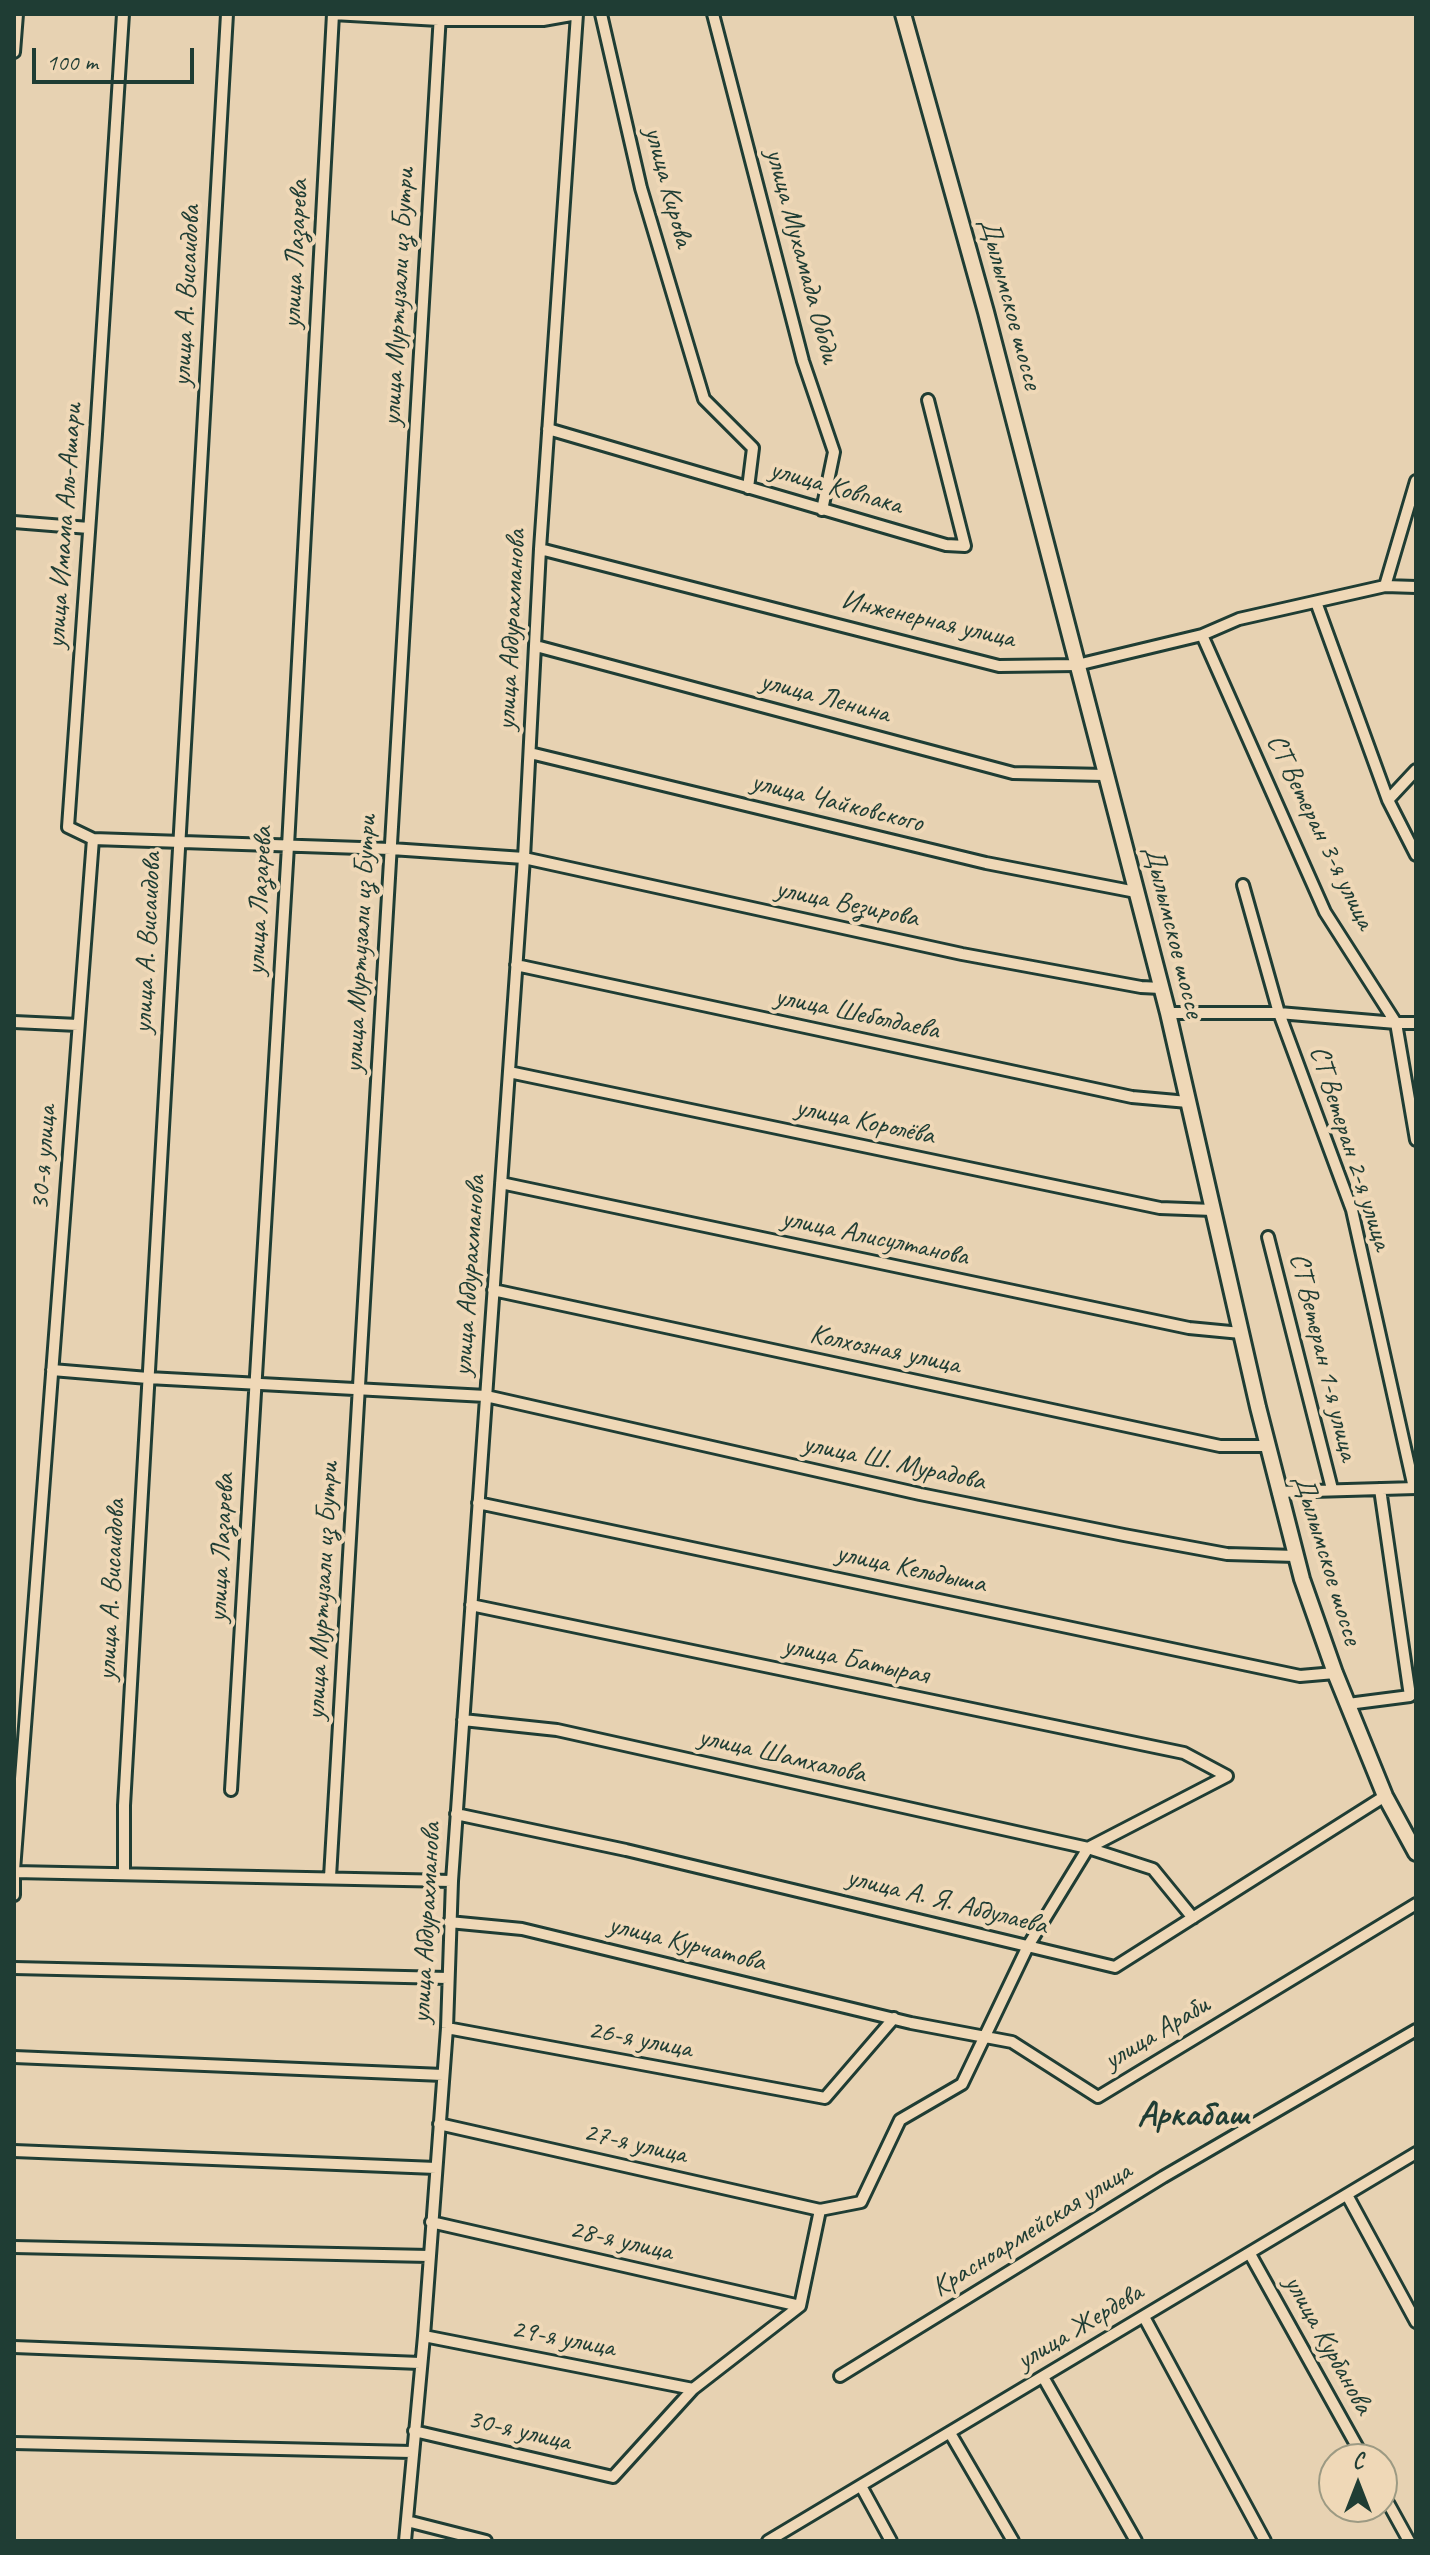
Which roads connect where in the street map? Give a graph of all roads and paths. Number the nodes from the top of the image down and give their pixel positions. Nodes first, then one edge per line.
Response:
1 (17, 14) edge
2 (123, 14) edge
3 (227, 14) edge
4 (333, 14) edge
5 (577, 14) edge
6 (601, 14) edge
7 (713, 14) edge
8 (903, 14) edge
9 (439, 17) edge
10 (14, 52) edge
11 (928, 400) dead end
12 (548, 429) junction
13 (1416, 481) edge
14 (748, 488) junction
15 (822, 510) junction
16 (14, 522) edge
17 (89, 528) junction
18 (540, 549) junction
19 (1385, 586) junction
20 (1416, 587) edge
21 (1316, 602) junction
22 (1202, 635) junction
23 (536, 646) junction
24 (1077, 665) junction
25 (530, 753) junction
26 (1416, 770) edge
27 (1105, 775) junction
28 (1388, 800) junction
29 (93, 839) junction
30 (178, 841) junction
31 (288, 846) junction
32 (391, 849) junction
33 (1416, 855) edge
34 (524, 858) junction
35 (1243, 885) dead end
36 (1136, 892) junction
37 (516, 965) junction
38 (1161, 988) junction
39 (1168, 1013) junction
40 (1279, 1013) junction
41 (14, 1022) edge
42 (1396, 1023) junction
43 (1416, 1023) edge
44 (78, 1025) junction
45 (509, 1072) junction
46 (1188, 1102) junction
47 (1416, 1140) edge
48 (501, 1183) junction
49 (1213, 1210) junction
50 (1268, 1237) dead end
51 (493, 1290) junction
52 (1241, 1333) junction
53 (52, 1370) junction
54 (148, 1378) junction
55 (255, 1384) junction
56 (359, 1390) junction
57 (486, 1396) junction
58 (1267, 1446) junction
59 (1415, 1488) edge
60 (1332, 1489) junction
61 (1380, 1489) junction
62 (1278, 1492) junction
63 (478, 1503) junction
64 (1296, 1556) junction
65 (471, 1605) junction
66 (1335, 1673) junction
67 (1348, 1704) junction
68 (463, 1720) junction
69 (231, 1790) dead end
70 (1385, 1796) junction
71 (456, 1814) junction
72 (1088, 1848) junction
73 (1416, 1853) edge
74 (14, 1872) edge
75 (124, 1874) junction
76 (330, 1877) junction
77 (452, 1881) junction
78 (14, 1895) edge
79 (1416, 1904) edge
80 (1193, 1918) junction
81 (449, 1922) junction
82 (1028, 1946) junction
83 (14, 1968) edge
84 (448, 1978) junction
85 (894, 2018) junction
86 (911, 2023) joint
87 (447, 2028) junction
88 (1416, 2030) edge
89 (985, 2037) junction
90 (14, 2057) edge
91 (443, 2075) junction
92 (439, 2124) junction
93 (14, 2151) edge
94 (1416, 2153) edge
95 (436, 2168) junction
96 (1347, 2195) junction
97 (820, 2210) junction
98 (431, 2222) junction
99 (14, 2247) edge
100 (1250, 2254) junction
101 (429, 2256) junction
102 (800, 2306) junction
103 (1144, 2317) junction
104 (1416, 2322) edge
105 (424, 2336) junction
106 (14, 2347) edge
107 (420, 2363) junction
108 (840, 2376) dead end
109 (1043, 2377) junction
110 (693, 2389) junction
111 (414, 2431) junction
112 (950, 2433) junction
113 (14, 2443) edge
114 (1355, 2443) edge
115 (412, 2452) junction
116 (861, 2486) junction
117 (407, 2521) junction
118 (1398, 2521) edge
119 (405, 2541) edge
120 (486, 2541) edge
121 (768, 2541) edge
122 (891, 2541) edge
123 (1013, 2541) edge
124 (1136, 2541) edge
125 (1265, 2541) edge
126 (1409, 2541) edge

1 - 10 street
2 - 17 street, улица Имама Аль-Ашари
3 - 30 street, улица А. Висаидова
4 - 9 street
4 - 31 street, улица Лазарева
5 - 9 street
5 - 12 street, улица Абдурахманова
6 - 14 street, улица Кирова
7 - 15 street, улица Мухамада Ободи
8 - 24 main road, Дылымское шоссе
9 - 32 street, улица Муртузали из Бутри
11 - 15 street, улица Ковпака
12 - 14 street, улица Ковпака
12 - 18 street, улица Абдурахманова
13 - 19 street
14 - 15 street, улица Ковпака
16 - 17 street
17 - 29 street, улица Имама Аль-Ашари
18 - 23 street, улица Абдурахманова
18 - 24 street, Инженерная улица
19 - 20 street
19 - 21 street, Инженерная улица
21 - 22 street, Инженерная улица
21 - 28 street
22 - 24 street, Инженерная улица
22 - 42 street, СТ Ветеран 3-я улица
23 - 25 street, улица Абдурахманова
23 - 27 street, улица Ленина
24 - 27 main road, Дылымское шоссе
25 - 34 street, улица Абдурахманова
25 - 36 street, улица Чайковского
26 - 28 street
27 - 36 main road, Дылымское шоссе
28 - 33 street
29 - 30 street, улица Везирова
29 - 44 street
30 - 31 street, улица Везирова
30 - 54 street, улица А. Висаидова
31 - 32 street, улица Везирова
31 - 55 street, улица Лазарева
32 - 34 street, улица Везирова
32 - 56 street, улица Муртузали из Бутри
34 - 37 street, улица Абдурахманова
34 - 38 street, улица Везирова
35 - 40 street, СТ Ветеран 2-я улица
36 - 38 main road, Дылымское шоссе
37 - 45 street, улица Абдурахманова
37 - 46 street, улица Шеболдаева
38 - 39 main road, Дылымское шоссе
39 - 40 street
39 - 46 main road, Дылымское шоссе
40 - 42 street
40 - 59 street, СТ Ветеран 2-я улица
41 - 44 street
42 - 43 street
42 - 47 street, СТ Ветеран 3-я улица
44 - 53 street, 30-я улица
45 - 48 street, улица Абдурахманова
45 - 49 street, улица Королёва
46 - 49 main road, Дылымское шоссе
48 - 51 street, улица Абдурахманова
48 - 52 street, улица Алисултанова
49 - 52 main road, Дылымское шоссе
50 - 60 street, СТ Ветеран 1-я улица
51 - 57 street, улица Абдурахманова
51 - 58 street, Колхозная улица
52 - 58 main road, Дылымское шоссе
53 - 54 street, улица Ш. Мурадова
53 - 74 street, 30-я улица
54 - 55 street, улица Ш. Мурадова
54 - 75 street, улица А. Висаидова
55 - 56 street, улица Ш. Мурадова
55 - 69 street, улица Лазарева
56 - 57 street, улица Ш. Мурадова
56 - 76 street, улица Муртузали из Бутри
57 - 63 street, улица Абдурахманова
57 - 64 street, улица Ш. Мурадова
58 - 62 main road, Дылымское шоссе
59 - 61 street
60 - 61 street
60 - 62 street
61 - 67 street, СТ Ветеран 1-я улица
62 - 64 main road, Дылымское шоссе
63 - 65 street, улица Абдурахманова
63 - 66 street, улица Кельдыша
64 - 66 main road, Дылымское шоссе
65 - 68 street, улица Абдурахманова
65 - 72 street, улица Батырая
66 - 67 main road, Дылымское шоссе
67 - 70 main road, Дылымское шоссе
68 - 71 street, улица Абдурахманова
68 - 72 street, улица Шамхалова
70 - 73 main road, Дылымское шоссе
70 - 80 street, улица А. Я. Абдулаева
71 - 77 street, улица Абдурахманова
71 - 82 street, улица А. Я. Абдулаева
72 - 80 street, улица Шамхалова
72 - 82 street
74 - 75 street
74 - 78 street, 30-я улица
75 - 76 street
76 - 77 street
77 - 81 street, улица Абдурахманова
79 - 89 street, улица Араби
80 - 82 street, улица А. Я. Абдулаева
81 - 84 street, улица Абдурахманова
81 - 85 street, улица Курчатова
82 - 89 street
83 - 84 street
84 - 87 street, улица Абдурахманова
85 - 86 street, улица Курчатова
85 - 87 street, 26-я улица
86 - 89 street, улица Араби
87 - 91 street, улица Абдурахманова
88 - 108 street, Красноармейская улица
89 - 97 street
90 - 91 street
91 - 92 street, улица Абдурахманова
92 - 95 street, улица Абдурахманова
92 - 97 street, 27-я улица
93 - 95 street
94 - 96 street, улица Жердева
95 - 98 street, улица Абдурахманова
96 - 100 street, улица Жердева
96 - 104 street
97 - 102 street
98 - 101 street, улица Абдурахманова
98 - 102 street, 28-я улица
99 - 101 street
100 - 103 street, улица Жердева
100 - 114 street, улица Курбанова
101 - 105 street, улица Абдурахманова
102 - 110 street
103 - 109 street, улица Жердева
103 - 125 street
105 - 107 street, улица Абдурахманова
105 - 110 street, 29-я улица
106 - 107 street
107 - 111 street, улица Абдурахманова
109 - 112 street, улица Жердева
109 - 124 street
110 - 111 street, 30-я улица
111 - 115 street, улица Абдурахманова
112 - 116 street, улица Жердева
112 - 123 street
113 - 115 street
115 - 117 street, улица Абдурахманова
116 - 121 street, улица Жердева
116 - 122 street
117 - 119 street, улица Абдурахманова
117 - 120 street
118 - 126 street

